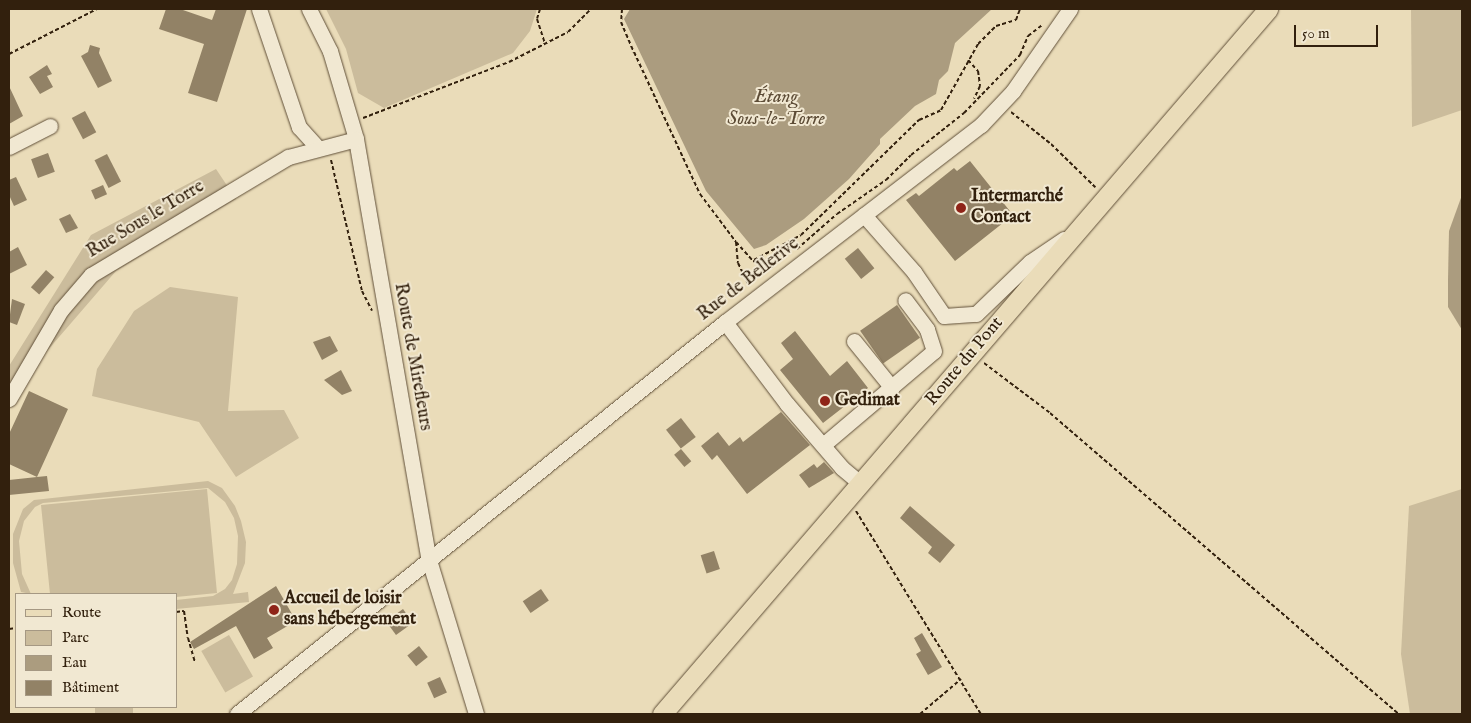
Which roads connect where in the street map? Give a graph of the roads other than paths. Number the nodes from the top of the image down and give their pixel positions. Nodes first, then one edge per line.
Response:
1 (259, 9) edge
2 (309, 9) edge
3 (1070, 9) edge
4 (1268, 9) edge
5 (50, 126) dead end
6 (356, 139) junction
7 (9, 147) edge
8 (318, 148) junction
9 (864, 215) junction
10 (1078, 230) junction
11 (905, 300) dead end
12 (725, 322) junction
13 (854, 341) dead end
14 (892, 388) junction
15 (9, 399) edge
16 (823, 445) junction
17 (861, 484) junction
18 (429, 560) junction
19 (237, 714) edge
20 (476, 714) edge
21 (662, 714) edge

1 - 8 street
2 - 6 street, Route de Mirefleurs
3 - 9 street, Rue de Bellerive
4 - 10 main road, Route du Pont
5 - 7 street
6 - 8 street, Rue Sous le Torre
6 - 18 street, Route de Mirefleurs
8 - 15 street, Rue Sous le Torre
9 - 10 street
9 - 12 street, Rue de Bellerive
10 - 17 main road, Route du Pont
11 - 14 street
12 - 16 street
12 - 18 street, Rue de Bellerive
13 - 14 street
14 - 16 street
16 - 17 street
17 - 21 main road, Route du Pont
18 - 19 street, Rue de Bellerive
18 - 20 street, Route de Mirefleurs

